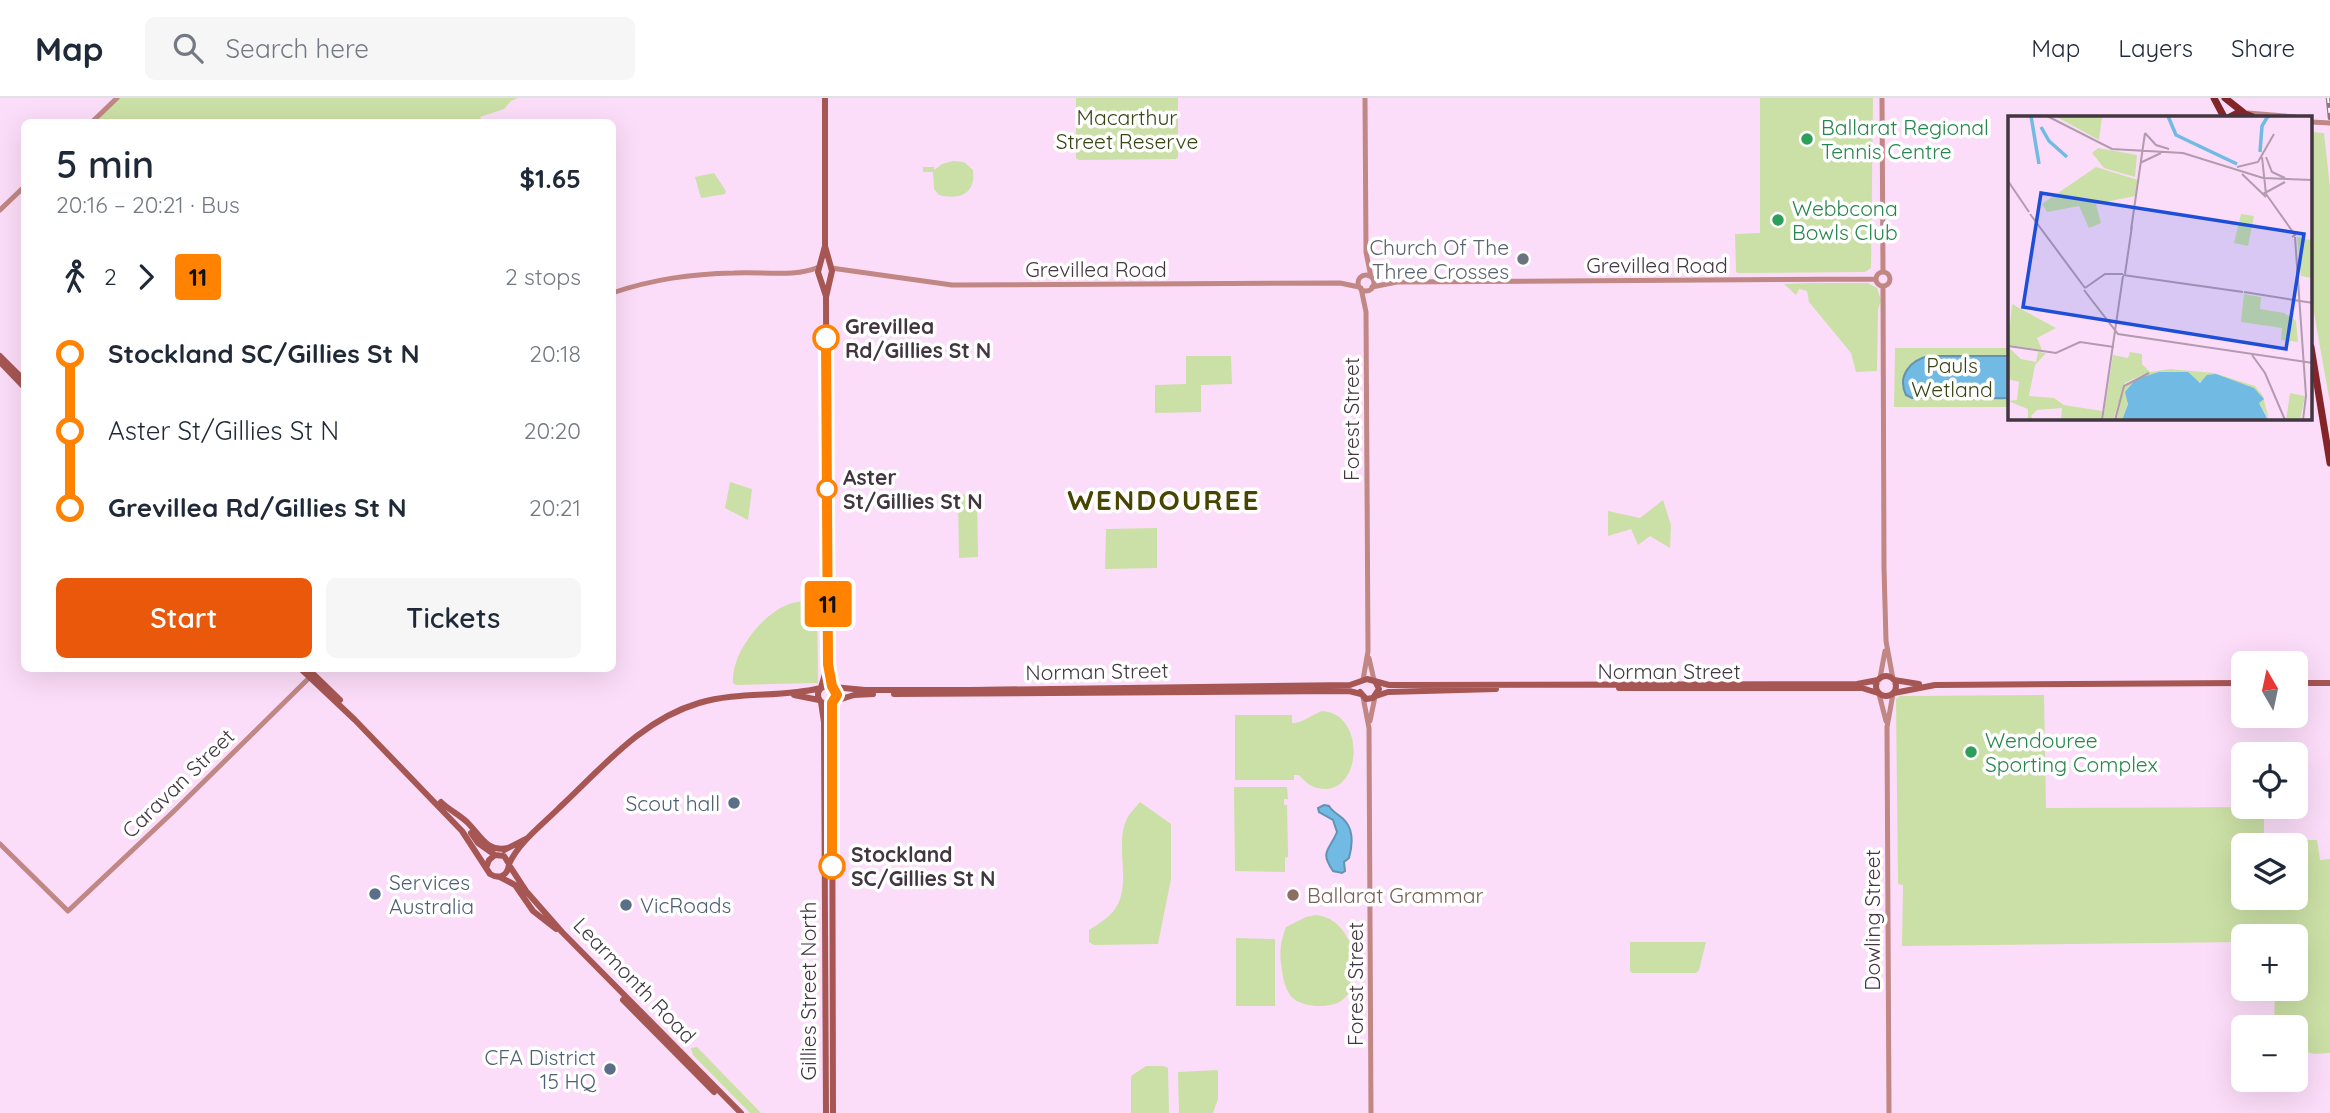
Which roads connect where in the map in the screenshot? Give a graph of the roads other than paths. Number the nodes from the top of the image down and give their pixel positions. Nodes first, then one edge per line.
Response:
1 (117, 98) edge
2 (825, 98) edge
3 (1365, 98) edge
4 (1882, 98) edge
5 (2214, 98) edge
6 (2225, 98) edge
7 (2244, 113) junction
8 (2223, 116) edge
9 (2232, 116) edge
10 (2251, 116) edge
11 (2283, 116) edge
12 (95, 119) edge
13 (21, 190) edge
14 (0, 210) edge
15 (825, 246) junction
16 (1366, 252) junction
17 (820, 267) junction
18 (794, 272) junction
19 (831, 272) junction
20 (1883, 272) junction
21 (819, 276) junction
22 (1360, 277) junction
23 (1371, 277) junction
24 (1876, 279) junction
25 (1396, 282) junction
26 (1340, 283) junction
27 (1883, 286) junction
28 (1372, 287) junction
29 (1360, 288) junction
30 (616, 292) edge
31 (826, 297) junction
32 (1366, 312) junction
33 (2312, 353) edge
34 (0, 358) edge
35 (21, 377) edge
36 (21, 383) edge
37 (2330, 463) edge
38 (1886, 641) junction
39 (1368, 651) junction
40 (828, 664) junction
41 (306, 672) edge
42 (309, 672) edge
43 (311, 676) junction
44 (1879, 679) junction
45 (1894, 679) junction
46 (1362, 682) junction
47 (1375, 682) junction
48 (2231, 683) edge
49 (2308, 683) edge
50 (2330, 683) edge
51 (1935, 685) junction
52 (833, 687) junction
53 (821, 688) junction
54 (980, 693) junction
55 (1879, 693) junction
56 (1894, 693) junction
57 (788, 694) junction
58 (1362, 695) junction
59 (1375, 696) junction
60 (820, 701) junction
61 (834, 702) junction
62 (1887, 727) junction
63 (1369, 728) junction
64 (828, 796) junction
65 (460, 817) junction
66 (535, 832) junction
67 (0, 844) edge
68 (508, 848) junction
69 (496, 855) junction
70 (509, 864) junction
71 (486, 868) junction
72 (500, 877) junction
73 (829, 947) junction
74 (668, 1043) junction
75 (729, 1103) junction
76 (736, 1113) edge
77 (741, 1113) edge
78 (826, 1113) edge
79 (833, 1113) edge
80 (1371, 1113) edge
81 (1889, 1113) edge

1 - 12 street
2 - 15 main road
3 - 16 street
4 - 20 street
5 - 8 highway
6 - 7 highway
7 - 9 highway
7 - 10 highway
7 - 11 street
13 - 14 street
15 - 17 main road
15 - 19 main road
16 - 22 street
16 - 23 street
17 - 18 street
17 - 19 main road
17 - 21 main road
18 - 21 street
18 - 30 street
19 - 21 main road
19 - 26 street, Grevillea Road
19 - 31 main road
20 - 24 street
20 - 27 street
21 - 31 main road
22 - 23 street, Grevillea Road
22 - 26 street, Grevillea Road
22 - 29 street
23 - 25 street, Grevillea Road
23 - 28 street
24 - 25 street, Grevillea Road
24 - 27 street
25 - 28 street, Grevillea Road
26 - 29 street, Grevillea Road
27 - 38 street
28 - 29 street, Grevillea Road
28 - 32 street, Forest Street
29 - 32 street, Forest Street
31 - 40 main road
32 - 39 street, Forest Street
33 - 37 highway
34 - 35 main road
34 - 36 main road
38 - 44 street
38 - 45 street
39 - 46 street, Forest Street
39 - 47 street, Forest Street
40 - 52 main road
40 - 53 main road
41 - 43 main road
42 - 43 main road
43 - 65 main road
43 - 67 street, Caravan Street
43 - 71 main road
44 - 45 main road, Norman Street
44 - 47 main road, Norman Street
44 - 55 main road
45 - 51 main road, Norman Street
45 - 56 main road
46 - 47 main road
46 - 54 main road, Norman Street
46 - 58 main road
47 - 59 main road
48 - 51 main road, Norman Street
49 - 50 main road
51 - 56 main road, Norman Street
52 - 53 main road
52 - 54 main road, Norman Street
52 - 61 main road
53 - 57 main road
53 - 60 main road
54 - 58 main road, Norman Street
54 - 61 main road, Norman Street
55 - 56 main road, Norman Street
55 - 59 main road, Norman Street
55 - 62 street, Dowling Street
56 - 62 street, Dowling Street
57 - 60 main road
57 - 66 main road
58 - 59 main road
58 - 63 street, Forest Street
59 - 63 street, Forest Street
60 - 61 main road
60 - 64 main road, Gillies Street North
61 - 64 main road, Gillies Street North
62 - 81 street, Dowling Street
63 - 80 street, Forest Street
64 - 73 main road, Gillies Street North
65 - 68 main road
65 - 69 main road
66 - 68 main road
66 - 70 main road
68 - 69 main road
69 - 70 main road
69 - 71 main road
70 - 72 main road
70 - 74 main road, Learmonth Road
71 - 72 main road
72 - 74 main road, Learmonth Road
73 - 78 main road, Gillies Street North
73 - 79 main road, Gillies Street North
74 - 75 main road, Learmonth Road
75 - 76 main road, Learmonth Road
75 - 77 main road, Learmonth Road

